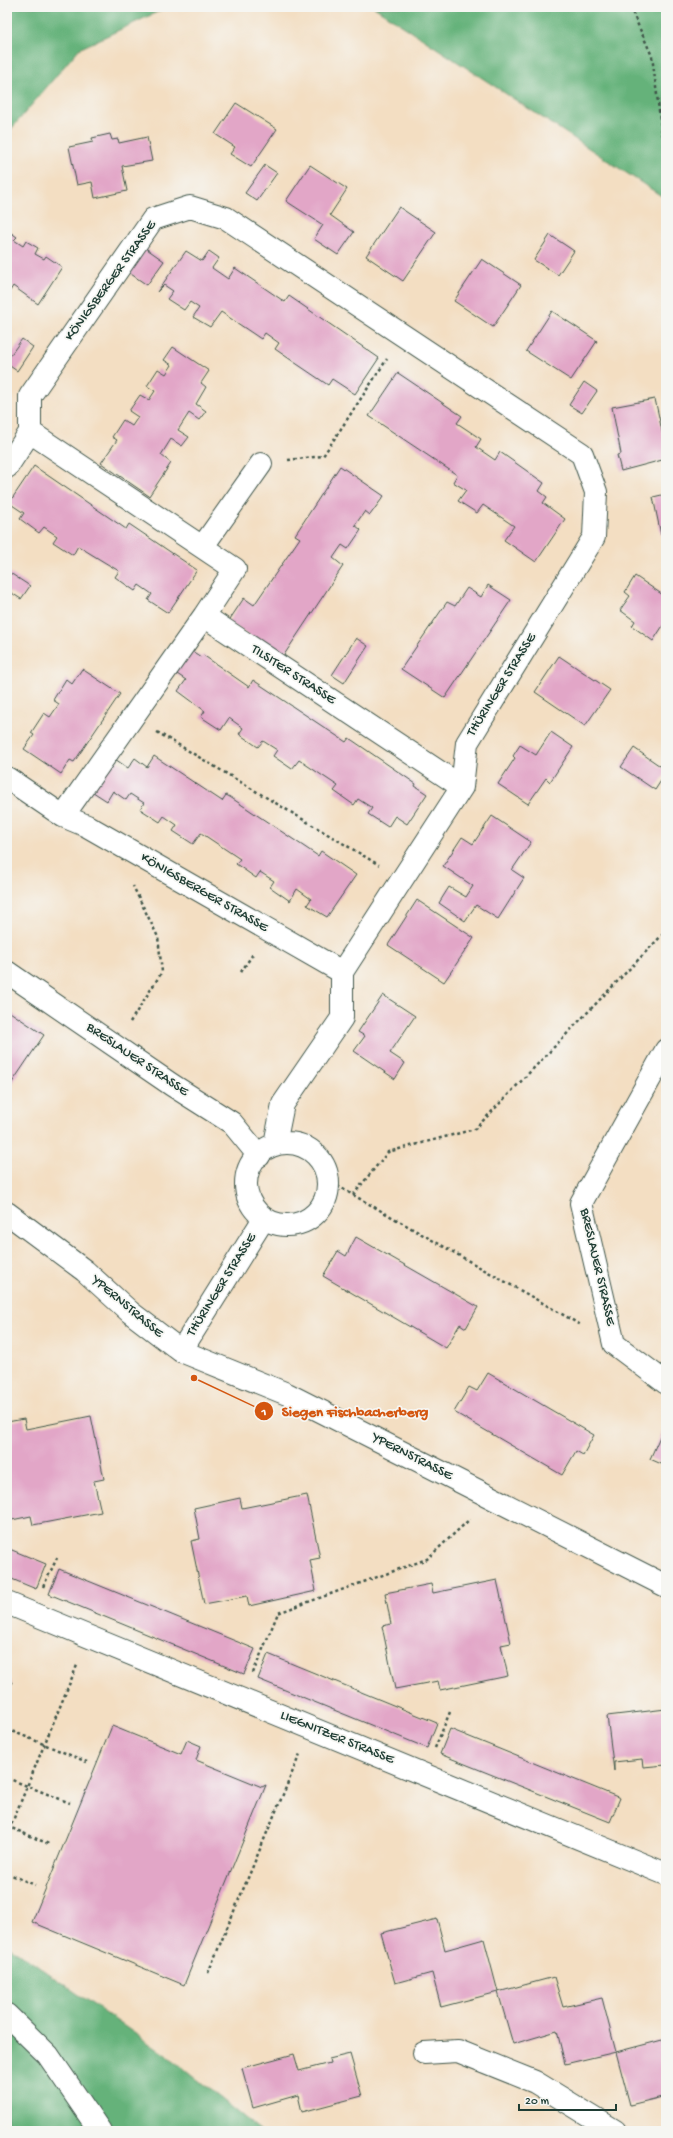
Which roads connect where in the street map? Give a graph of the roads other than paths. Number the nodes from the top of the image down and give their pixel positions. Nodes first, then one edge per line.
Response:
1 (403, 335) joint
2 (30, 432) junction
3 (261, 464) road end
4 (7, 468) edge
5 (203, 546) junction
6 (204, 616) junction
7 (7, 778) edge
8 (462, 787) junction
9 (63, 816) junction
10 (7, 972) edge
11 (342, 972) junction
12 (666, 1050) edge
13 (267, 1150) junction
14 (7, 1213) edge
15 (263, 1220) junction
16 (181, 1351) junction
17 (666, 1383) edge
18 (666, 1586) edge
19 (7, 1603) edge
20 (666, 1874) edge
21 (7, 2015) edge
22 (424, 2053) dead end
23 (100, 2131) edge
24 (615, 2131) edge

1 - 2 street, KÖNIGSBERGER STRASSE
1 - 8 street, THÜRINGER STRASSE
2 - 4 street
2 - 5 street
3 - 5 street
5 - 6 street
6 - 8 street, TILSITER STRASSE
6 - 9 street
7 - 9 street, KÖNIGSBERGER STRASSE
8 - 11 street, THÜRINGER STRASSE
9 - 11 street, KÖNIGSBERGER STRASSE
10 - 13 street, BRESLAUER STRASSE
11 - 13 street, THÜRINGER STRASSE
12 - 17 street, BRESLAUER STRASSE
13 - 15 street, THÜRINGER STRASSE
13 - 15 street, THÜRINGER STRASSE
14 - 16 street, YPERNSTRASSE
15 - 16 street, THÜRINGER STRASSE
16 - 18 street, YPERNSTRASSE
19 - 20 street, LIEGNITZER STRASSE
21 - 23 street
22 - 24 street

